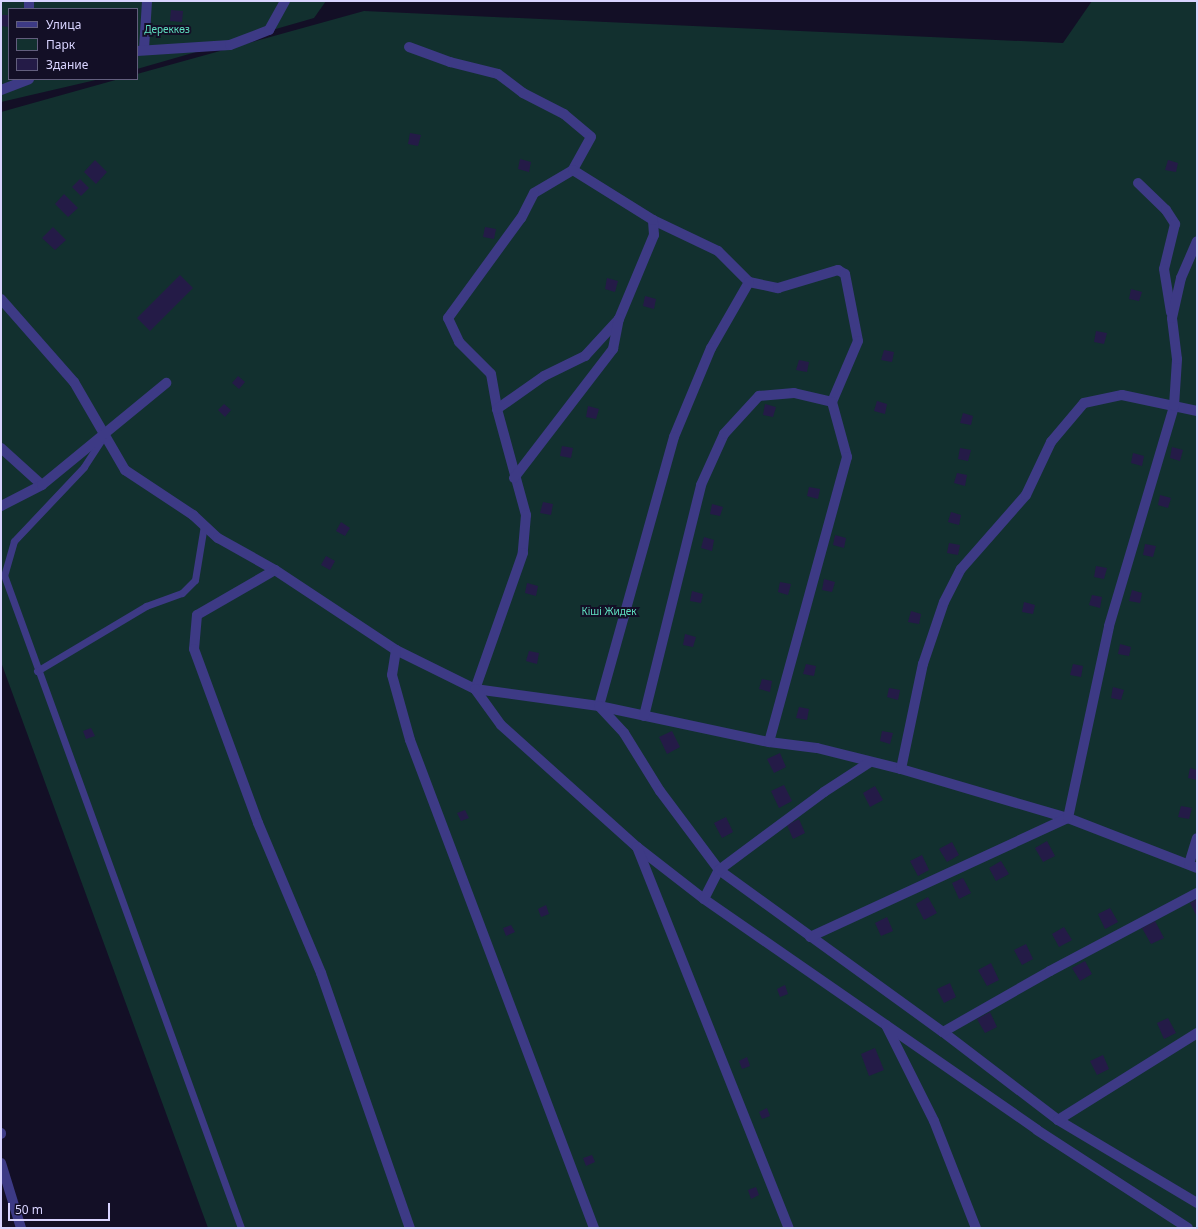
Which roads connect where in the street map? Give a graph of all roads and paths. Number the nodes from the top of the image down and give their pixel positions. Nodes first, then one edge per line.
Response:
1 (147, 1) edge
2 (285, 1) edge
3 (409, 47) dead end
4 (140, 50) edge
5 (26, 80) edge
6 (1, 90) edge
7 (573, 170) junction
8 (1138, 183) dead end
9 (653, 220) junction
10 (1197, 241) edge
11 (748, 282) junction
12 (1, 299) edge
13 (1172, 318) junction
14 (619, 319) junction
15 (166, 383) dead end
16 (832, 402) junction
17 (1174, 406) junction
18 (497, 409) junction
19 (1197, 411) edge
20 (105, 433) junction
21 (1, 448) edge
22 (514, 478) junction
23 (42, 485) junction
24 (1, 506) edge
25 (204, 525) junction
26 (275, 570) junction
27 (396, 650) junction
28 (37, 671) junction
29 (476, 689) junction
30 (598, 706) junction
31 (644, 716) junction
32 (769, 742) junction
33 (870, 762) junction
34 (901, 769) junction
35 (1068, 818) junction
36 (1197, 838) edge
37 (637, 847) junction
38 (1193, 866) edge
39 (719, 870) junction
40 (1197, 893) edge
41 (704, 899) junction
42 (810, 937) junction
43 (885, 1024) junction
44 (943, 1032) junction
45 (1197, 1033) edge
46 (1058, 1120) junction
47 (1, 1164) edge
48 (1196, 1201) edge
49 (20, 1228) edge
50 (241, 1228) edge
51 (410, 1228) edge
52 (594, 1228) edge
53 (789, 1228) edge
54 (976, 1228) edge
55 (1188, 1228) edge

1 - 4 street
2 - 4 street
3 - 7 street
5 - 6 street
7 - 9 street
7 - 18 street
8 - 13 street
9 - 11 street
9 - 14 street
10 - 13 street
11 - 16 street
11 - 30 street
12 - 20 street
13 - 17 street
14 - 18 street
14 - 22 street
15 - 20 street
16 - 31 street
16 - 32 street
17 - 19 street
17 - 34 street
17 - 35 street
18 - 22 street
20 - 23 street
20 - 25 street
20 - 28 lane
21 - 23 street
22 - 29 street
23 - 24 street
25 - 26 street
25 - 28 lane
26 - 27 street
26 - 51 street
27 - 29 street
27 - 52 street
28 - 50 lane
29 - 30 street
29 - 37 street
30 - 31 street
30 - 39 street
31 - 32 street
32 - 33 street
33 - 34 street
33 - 39 street
34 - 35 street
35 - 38 street
35 - 42 street
36 - 38 street
37 - 41 street
37 - 53 street
39 - 41 street
39 - 42 street
40 - 44 street
41 - 43 street
42 - 44 street
43 - 54 street
43 - 55 street
44 - 46 street
45 - 46 street
46 - 48 street
47 - 49 street

